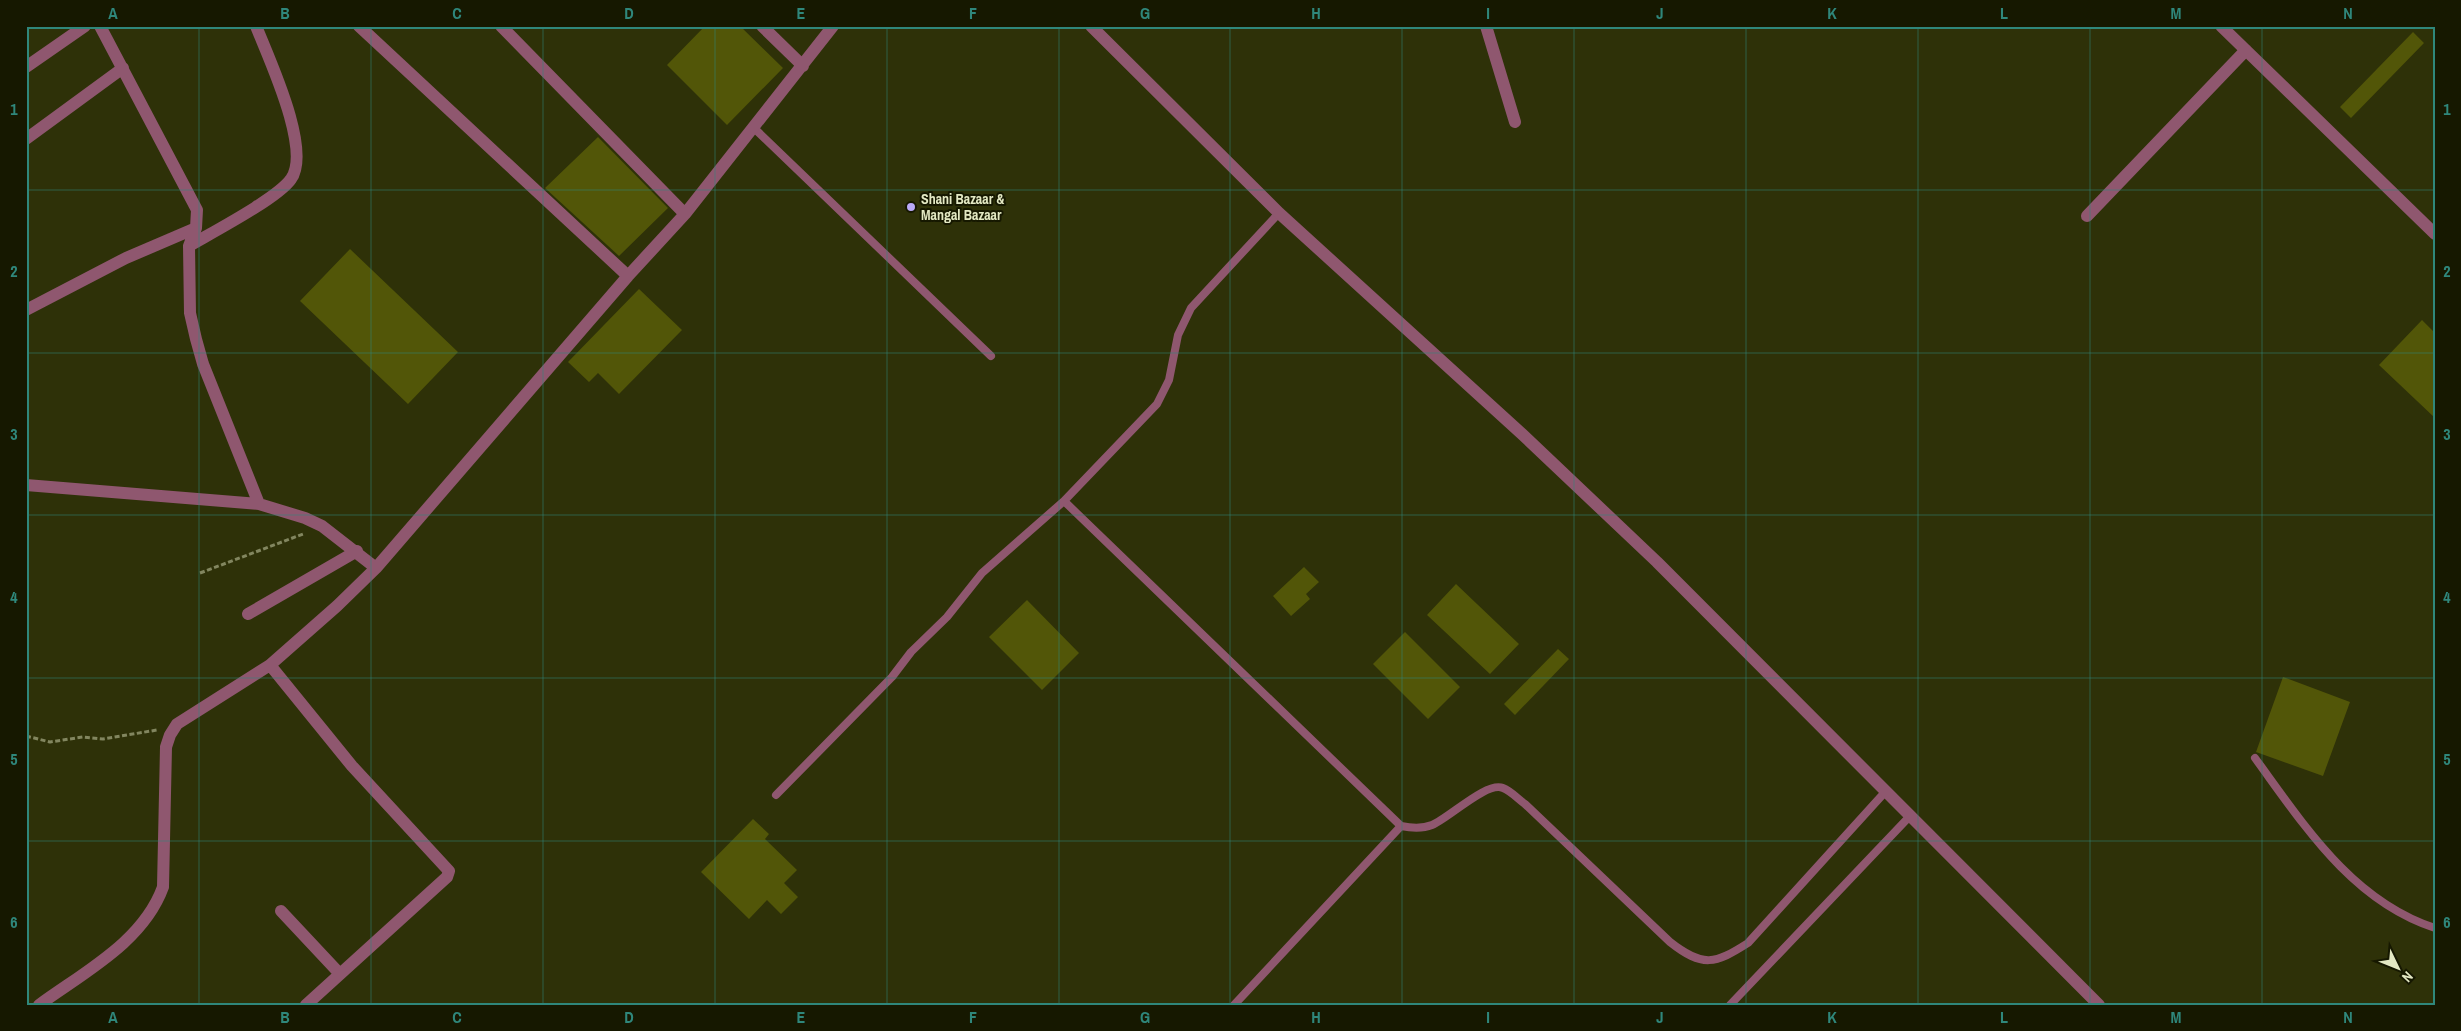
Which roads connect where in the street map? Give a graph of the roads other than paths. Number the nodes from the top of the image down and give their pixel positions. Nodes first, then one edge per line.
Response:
1 (85, 26) edge
2 (100, 26) edge
3 (256, 26) edge
4 (359, 26) edge
5 (501, 26) edge
6 (762, 26) edge
7 (833, 26) edge
8 (1091, 26) edge
9 (1486, 26) edge
10 (2221, 26) edge
11 (2246, 50) junction
12 (803, 66) junction
13 (26, 68) edge
14 (123, 68) junction
15 (1515, 122) dead end
16 (754, 128) junction
17 (26, 139) edge
18 (685, 214) junction
19 (1279, 214) junction
20 (2087, 216) dead end
21 (196, 228) junction
22 (2435, 234) edge
23 (189, 246) junction
24 (628, 276) junction
25 (26, 310) edge
26 (991, 356) dead end
27 (28, 481) edge
28 (1064, 501) junction
29 (259, 504) junction
30 (357, 551) junction
31 (376, 568) junction
32 (248, 614) dead end
33 (270, 665) junction
34 (2255, 758) dead end
35 (1886, 791) junction
36 (776, 795) dead end
37 (1910, 816) junction
38 (1401, 826) junction
39 (281, 911) dead end
40 (2435, 928) edge
41 (340, 974) junction
42 (39, 1005) edge
43 (306, 1005) edge
44 (1234, 1005) edge
45 (1730, 1005) edge
46 (2099, 1005) edge

1 - 13 street
2 - 14 street
3 - 23 street
4 - 24 street
5 - 18 street
6 - 12 street
7 - 12 street
8 - 19 street
9 - 15 street
10 - 11 street
11 - 20 street
11 - 22 street
12 - 16 street
14 - 17 street
14 - 21 street
16 - 18 street
16 - 26 lane
18 - 24 street
19 - 28 lane
19 - 35 street
21 - 23 street
21 - 25 street
23 - 29 street
24 - 31 street
27 - 29 street
28 - 36 lane
28 - 38 lane
29 - 30 street
30 - 31 street
30 - 32 street
31 - 33 street
33 - 41 street
33 - 42 street
34 - 40 lane
35 - 37 street
35 - 38 lane
37 - 45 lane
37 - 46 street
38 - 44 lane
39 - 41 street
41 - 43 street

